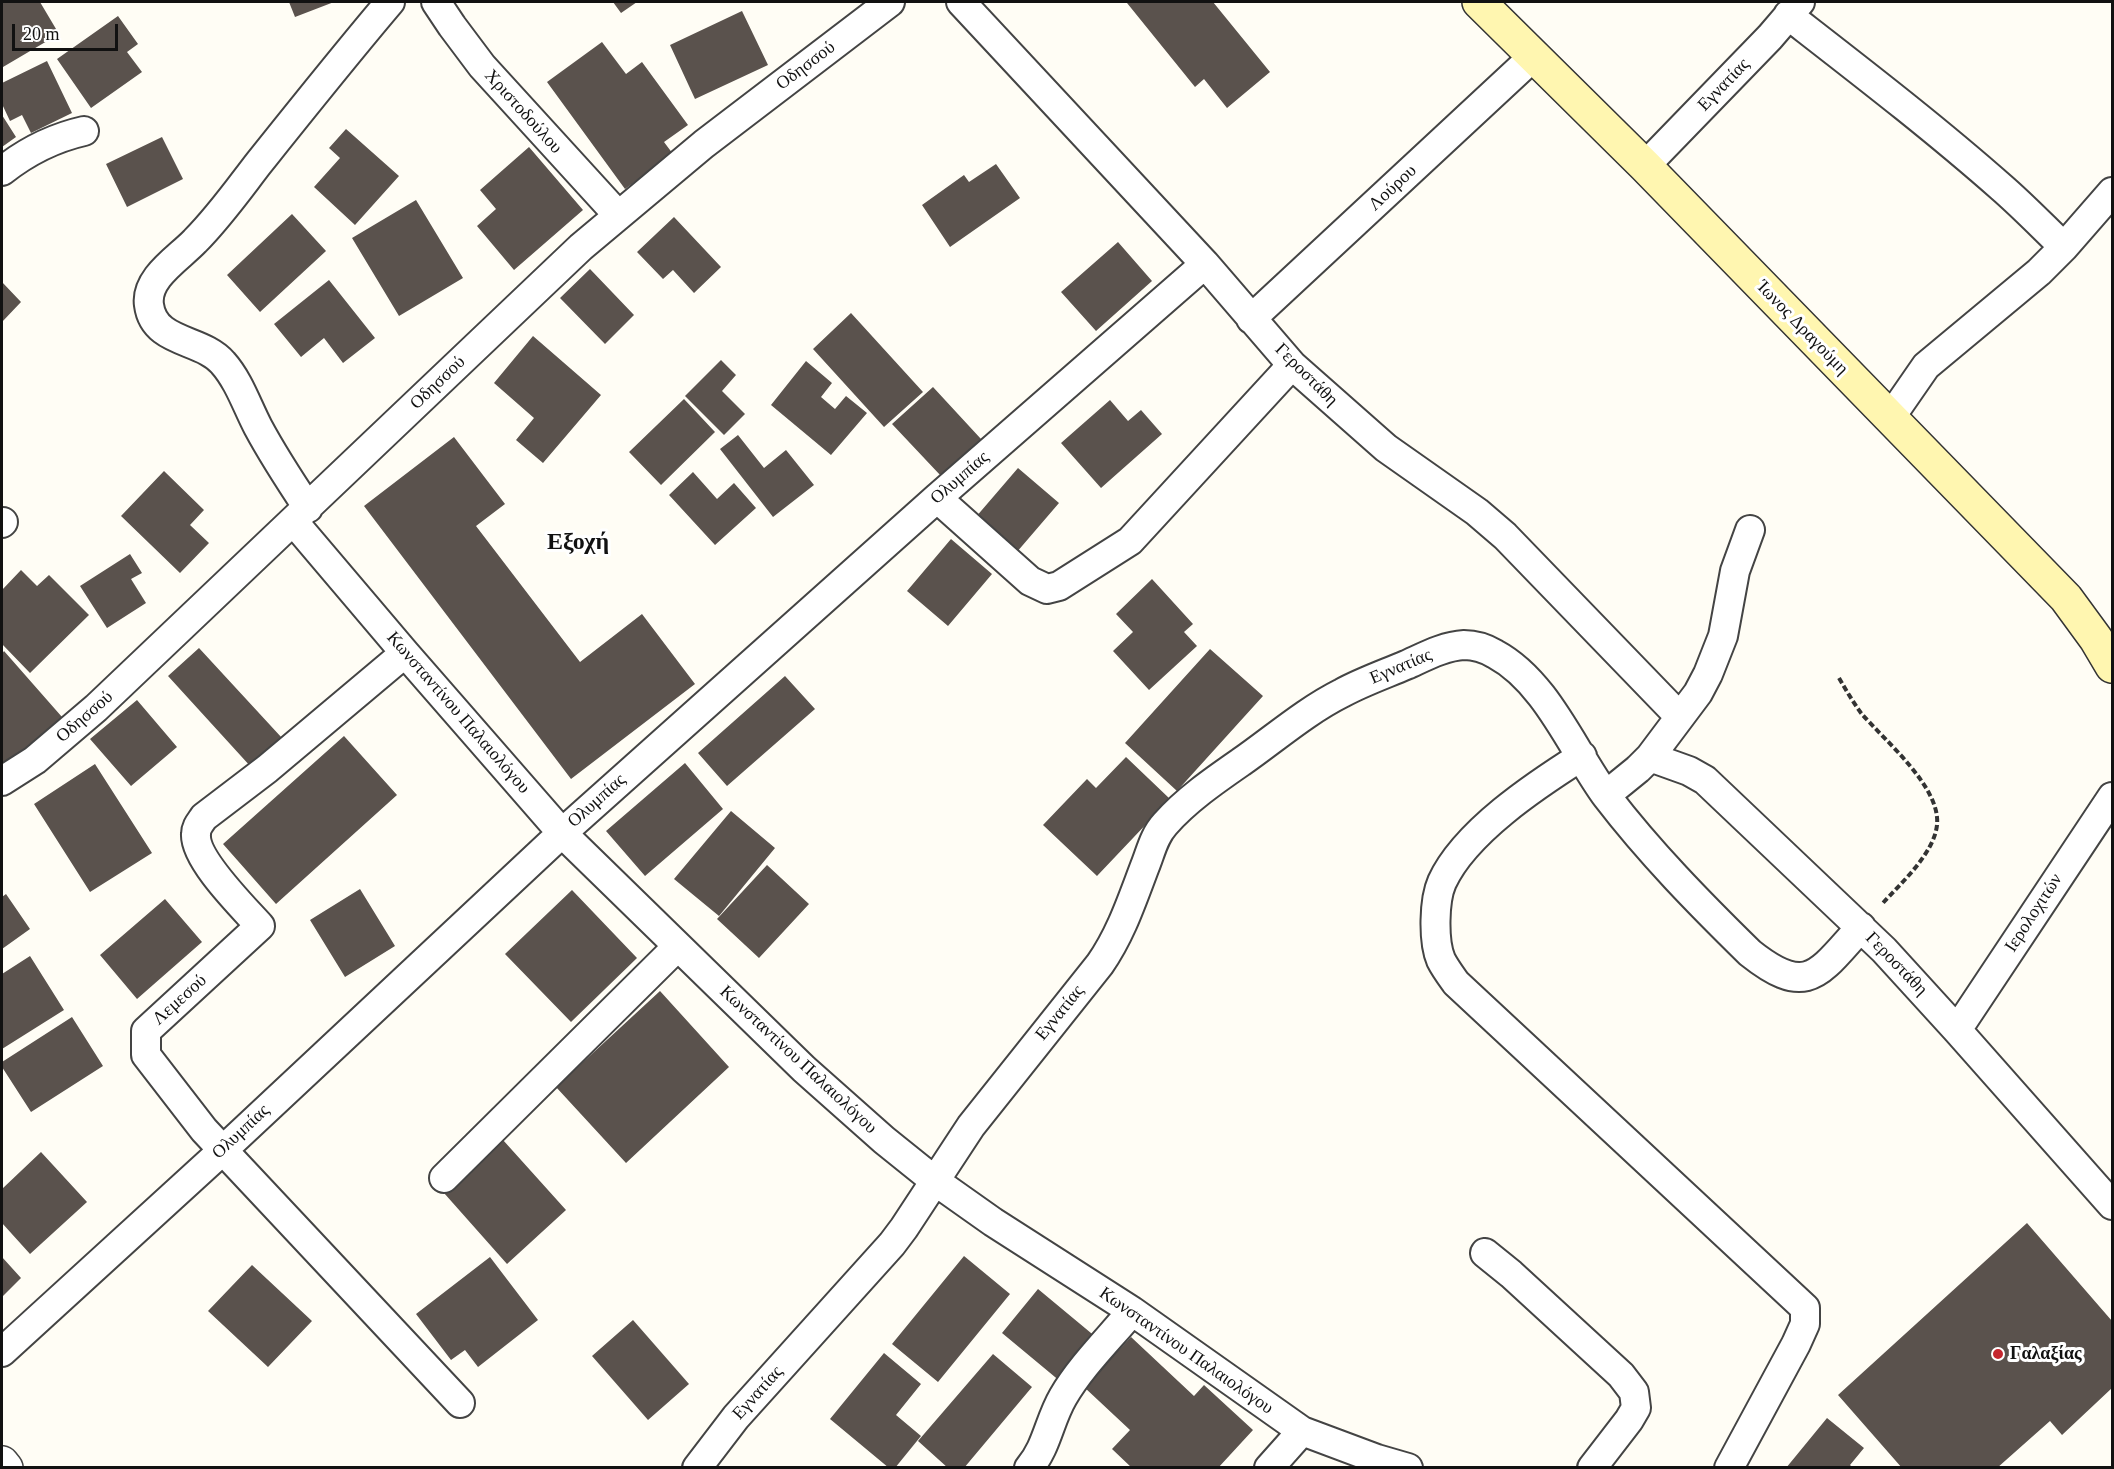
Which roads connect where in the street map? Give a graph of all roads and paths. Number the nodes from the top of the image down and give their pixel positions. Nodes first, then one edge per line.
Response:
1 (390, 2) edge
2 (436, 2) edge
3 (890, 2) edge
4 (960, 2) edge
5 (1479, 2) edge
6 (1794, 8) edge
7 (1534, 57) junction
8 (84, 131) dead end
9 (1645, 166) junction
10 (2, 171) edge
11 (2112, 192) edge
12 (618, 215) junction
13 (2064, 247) junction
14 (1205, 264) junction
15 (1251, 319) junction
16 (1292, 365) junction
17 (1890, 418) junction
18 (937, 498) junction
19 (301, 514) junction
20 (1750, 530) dead end
21 (405, 653) junction
22 (2112, 666) edge
23 (1839, 678) dead end
24 (1680, 717) junction
25 (1582, 756) junction
26 (1650, 757) junction
27 (2, 781) edge
28 (1606, 795) junction
29 (2112, 797) edge
30 (562, 832) junction
31 (1861, 927) junction
32 (677, 947) junction
33 (1958, 1030) junction
34 (222, 1151) junction
35 (444, 1178) dead end
36 (935, 1181) junction
37 (2112, 1205) edge
38 (1485, 1253) dead end
39 (1132, 1311) junction
40 (2, 1352) edge
41 (460, 1403) dead end
42 (1302, 1431) junction
43 (2, 1463) edge
44 (6, 1467) edge
45 (696, 1467) edge
46 (1029, 1467) edge
47 (1269, 1467) edge
48 (1408, 1467) edge
49 (1592, 1467) edge
50 (1729, 1467) edge

1 - 19 street, Κωνσταντίνου Παλαιολόγου
2 - 12 street, Χριστοδούλου
3 - 12 street, Οδησσού
4 - 14 street, Γεροστάθη
5 - 7 main road, Ίωνος Δραγούμη
6 - 9 street, Εγνατίας
6 - 13 street
7 - 9 main road, Ίωνος Δραγούμη
7 - 15 street, Λούρου
8 - 10 street
9 - 17 main road, Ίωνος Δραγούμη
11 - 13 street
12 - 19 street, Οδησσού
13 - 17 street
14 - 15 street, Γεροστάθη
14 - 18 street, Ολυμπίας
15 - 16 street, Γεροστάθη
16 - 18 street
16 - 24 street, Γεροστάθη
17 - 22 main road, Ίωνος Δραγούμη
18 - 30 street, Ολυμπίας
19 - 21 street, Κωνσταντίνου Παλαιολόγου
19 - 27 street, Οδησσού
20 - 24 street
21 - 30 street, Κωνσταντίνου Παλαιολόγου
21 - 34 street, Λεμεσού
23 - 31 path
24 - 26 street
25 - 28 street
25 - 36 street, Εγνατίας
25 - 50 street
26 - 28 street
26 - 31 street, Γεροστάθη
28 - 31 street
29 - 33 street, Ιερολοχιτών
30 - 32 street, Κωνσταντίνου Παλαιολόγου
30 - 34 street, Ολυμπίας
31 - 33 street, Γεροστάθη
32 - 35 street
32 - 36 street, Κωνσταντίνου Παλαιολόγου
33 - 37 street, Γεροστάθη
34 - 40 street, Ολυμπίας
34 - 41 street, Λεμεσού
36 - 39 street, Κωνσταντίνου Παλαιολόγου
36 - 45 street, Εγνατίας
38 - 49 street
39 - 42 street, Κωνσταντίνου Παλαιολόγου
39 - 46 street
42 - 47 street
42 - 48 street, Κωνσταντίνου Παλαιολόγου
43 - 44 street

